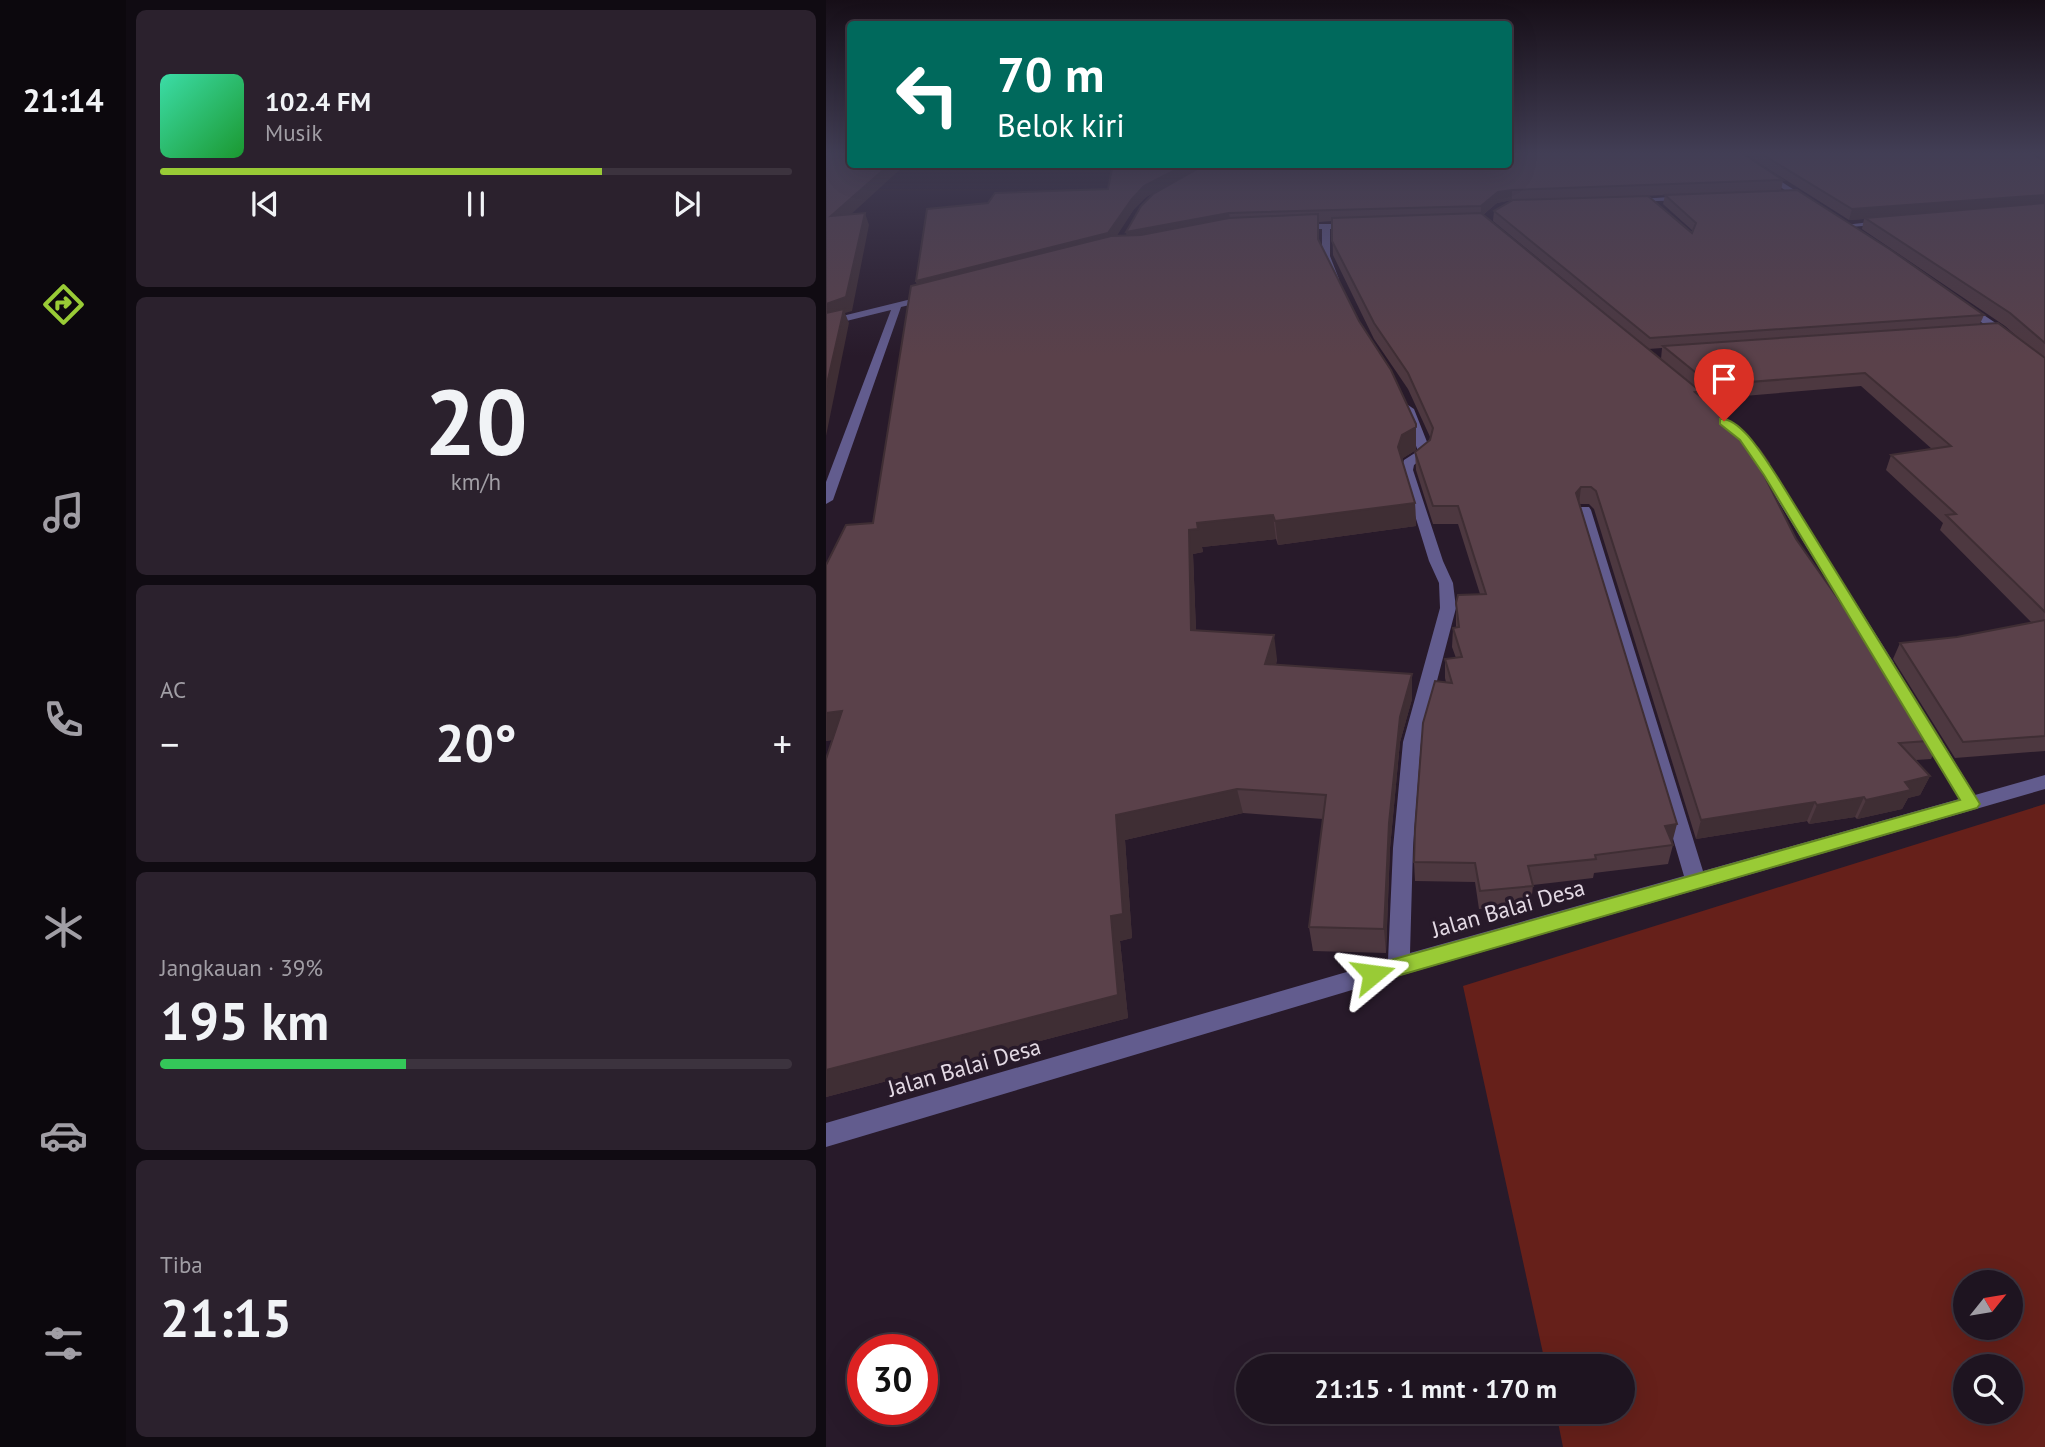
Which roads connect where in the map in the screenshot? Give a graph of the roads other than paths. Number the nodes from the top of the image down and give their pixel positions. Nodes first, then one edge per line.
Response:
1 (1841, 221) edge
2 (1901, 221) edge
3 (1360, 225) edge
4 (1849, 225) junction
5 (1326, 226) junction
6 (1281, 228) edge
7 (1859, 233) edge
8 (1340, 287) edge
9 (949, 293) edge
10 (1956, 300) edge
11 (897, 306) junction
12 (826, 323) edge
13 (2000, 330) junction
14 (1986, 331) edge
15 (2045, 370) edge
16 (1405, 402) edge
17 (1744, 438) edge
18 (826, 500) edge
19 (1584, 510) edge
20 (1892, 673) edge
21 (1920, 720) edge
22 (2045, 782) edge
23 (1971, 804) junction
24 (1696, 882) junction
25 (1399, 966) junction
26 (826, 1135) edge

1 - 4 street
2 - 4 street
3 - 5 street
4 - 7 street
5 - 6 street
5 - 8 street
9 - 11 street
10 - 13 street
11 - 12 street
11 - 18 street
13 - 14 street
13 - 15 street
16 - 25 street
17 - 20 street
19 - 24 street
21 - 23 street
22 - 23 street, Jalan Balai Desa
23 - 24 street, Jalan Balai Desa
24 - 25 street, Jalan Balai Desa
25 - 26 street, Jalan Balai Desa

